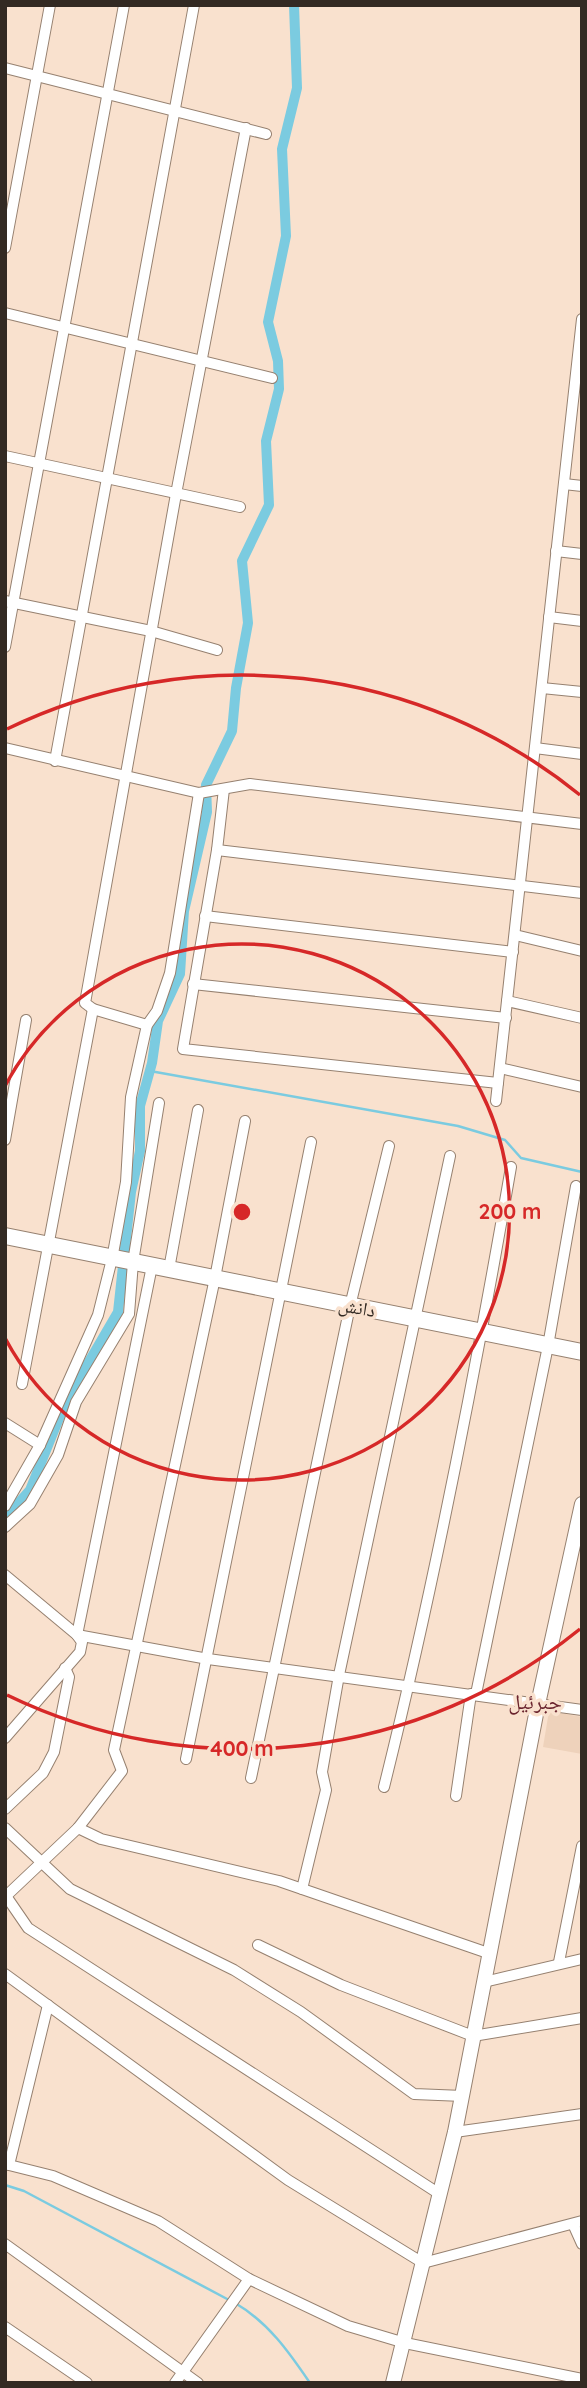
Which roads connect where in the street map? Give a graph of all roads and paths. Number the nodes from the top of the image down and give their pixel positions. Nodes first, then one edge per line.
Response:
1 (50, 5) edge
2 (124, 5) edge
3 (194, 5) edge
4 (5, 68) edge
5 (37, 77) junction
6 (107, 92) junction
7 (173, 112) junction
8 (246, 128) junction
9 (266, 134) dead end
10 (5, 248) edge
11 (5, 313) edge
12 (582, 319) edge
13 (64, 326) junction
14 (129, 345) junction
15 (580, 352) edge
16 (202, 361) junction
17 (272, 378) dead end
18 (576, 419) edge
19 (5, 456) edge
20 (41, 463) junction
21 (107, 480) junction
22 (564, 484) junction
23 (582, 486) edge
24 (176, 494) junction
25 (240, 507) dead end
26 (556, 551) junction
27 (582, 554) edge
28 (10, 602) edge
29 (549, 617) junction
30 (82, 618) junction
31 (582, 621) edge
32 (151, 631) junction
33 (5, 647) edge
34 (217, 650) dead end
35 (542, 688) junction
36 (582, 692) edge
37 (5, 748) edge
38 (535, 748) junction
39 (582, 754) edge
40 (55, 761) junction
41 (124, 774) junction
42 (224, 789) junction
43 (199, 793) junction
44 (527, 818) junction
45 (582, 824) edge
46 (217, 850) junction
47 (520, 886) junction
48 (582, 893) edge
49 (205, 916) junction
50 (515, 935) junction
51 (582, 950) edge
52 (513, 952) junction
53 (193, 984) junction
54 (507, 1001) junction
55 (93, 1009) junction
56 (506, 1018) junction
57 (582, 1018) edge
58 (26, 1020) dead end
59 (147, 1025) junction
60 (500, 1068) junction
61 (498, 1083) junction
62 (582, 1087) edge
63 (496, 1101) dead end
64 (159, 1102) dead end
65 (198, 1110) dead end
66 (245, 1121) dead end
67 (5, 1140) edge
68 (311, 1142) dead end
69 (389, 1146) dead end
70 (450, 1156) dead end
71 (511, 1167) dead end
72 (576, 1186) dead end
73 (5, 1236) edge
74 (49, 1247) junction
75 (112, 1259) junction
76 (133, 1262) junction
77 (152, 1266) junction
78 (169, 1269) junction
79 (215, 1278) junction
80 (281, 1293) junction
81 (350, 1306) junction
82 (416, 1317) junction
83 (482, 1329) junction
84 (548, 1346) junction
85 (582, 1352) edge
86 (22, 1384) dead end
87 (5, 1423) edge
88 (40, 1445) junction
89 (582, 1504) edge
90 (5, 1506) edge
91 (5, 1527) edge
92 (5, 1574) edge
93 (77, 1635) junction
94 (137, 1646) junction
95 (208, 1659) junction
96 (274, 1667) junction
97 (65, 1668) junction
98 (339, 1675) junction
99 (409, 1685) junction
100 (474, 1694) junction
101 (538, 1704) junction
102 (582, 1710) edge
103 (5, 1738) edge
104 (186, 1759) dead end
105 (251, 1777) dead end
106 (384, 1787) dead end
107 (456, 1796) dead end
108 (5, 1809) edge
109 (5, 1828) edge
110 (78, 1828) junction
111 (582, 1846) edge
112 (43, 1864) junction
113 (302, 1889) junction
114 (6, 1897) edge
115 (258, 1945) dead end
116 (488, 1953) junction
117 (582, 1959) edge
118 (559, 1962) junction
119 (5, 1974) edge
120 (484, 1982) junction
121 (48, 2005) junction
122 (582, 2018) edge
123 (473, 2036) junction
124 (463, 2096) junction
125 (582, 2114) edge
126 (455, 2132) junction
127 (7, 2164) edge
128 (438, 2193) junction
129 (577, 2223) edge
130 (5, 2244) edge
131 (582, 2244) edge
132 (423, 2263) junction
133 (249, 2279) junction
134 (5, 2327) edge
135 (405, 2343) junction
136 (182, 2371) junction
137 (582, 2379) edge
138 (87, 2383) edge
139 (175, 2383) edge
140 (198, 2383) edge
141 (393, 2383) edge

1 - 5 street
2 - 6 street
3 - 7 street
4 - 5 street
5 - 6 street
5 - 10 street
6 - 7 street
6 - 13 street
7 - 8 street
7 - 14 street
8 - 9 street
8 - 16 street
11 - 13 street
12 - 15 street
13 - 14 street
13 - 20 street
14 - 16 street
14 - 21 street
15 - 18 street
16 - 17 street
16 - 24 street
18 - 22 street
19 - 20 street
20 - 21 street
20 - 28 street
21 - 24 street
21 - 30 street
22 - 23 street
22 - 26 street
24 - 25 street
24 - 32 street
26 - 27 street
26 - 29 street
28 - 30 street
28 - 33 street
29 - 31 street
29 - 35 street
30 - 32 street
30 - 40 street
32 - 34 street
32 - 41 street
35 - 36 street
35 - 38 street
37 - 40 street
38 - 39 street
38 - 44 street
40 - 41 street
41 - 43 street
41 - 55 street
42 - 43 street
42 - 44 street
42 - 46 street
43 - 59 street
44 - 45 street
44 - 47 street
46 - 47 street
46 - 49 street
47 - 48 street
47 - 50 street
49 - 52 street
49 - 53 street
50 - 51 street
50 - 52 street
52 - 54 street
53 - 56 street
53 - 61 street
54 - 56 street
54 - 57 street
55 - 59 street
55 - 74 street
56 - 60 street
58 - 67 street
59 - 75 street
60 - 61 street
60 - 62 street
61 - 63 street
64 - 76 street
65 - 78 street
66 - 79 street
68 - 80 street
69 - 81 street
70 - 82 street
71 - 83 street
72 - 84 street
73 - 74 main road, دانش
74 - 75 main road, دانش
74 - 86 street
75 - 76 main road, دانش
75 - 88 street
76 - 77 main road, دانش
76 - 91 street
77 - 78 main road, دانش
77 - 93 street
78 - 79 main road, دانش
79 - 80 main road, دانش
79 - 94 street
80 - 81 main road, دانش
80 - 95 street
81 - 82 main road, دانش
81 - 96 street
82 - 83 main road, دانش
82 - 98 street
83 - 84 main road, دانش
83 - 99 street
84 - 85 main road, دانش
84 - 100 street
87 - 88 street
88 - 90 street
89 - 101 street
92 - 93 street
93 - 94 street
93 - 97 street
94 - 95 street
94 - 110 street
95 - 96 street
95 - 104 street
96 - 98 street
96 - 105 street
97 - 103 street
97 - 108 street
98 - 99 street
98 - 113 street
99 - 100 street
99 - 106 street
100 - 101 street
100 - 107 street
101 - 102 street
101 - 116 street
109 - 112 street
110 - 112 street
110 - 113 street
111 - 118 street
112 - 114 street
112 - 124 street
113 - 116 street
114 - 128 street
115 - 123 street
116 - 120 street
117 - 118 street
118 - 120 street
119 - 121 street
120 - 123 street
121 - 127 street
121 - 132 street
122 - 123 street
123 - 124 street
124 - 126 street
125 - 126 street
126 - 128 street
127 - 133 street
128 - 132 street
129 - 131 street
129 - 132 street
130 - 136 street
132 - 135 street
133 - 135 street
133 - 136 street
134 - 138 street
135 - 137 street
135 - 141 street
136 - 139 street
136 - 140 street

